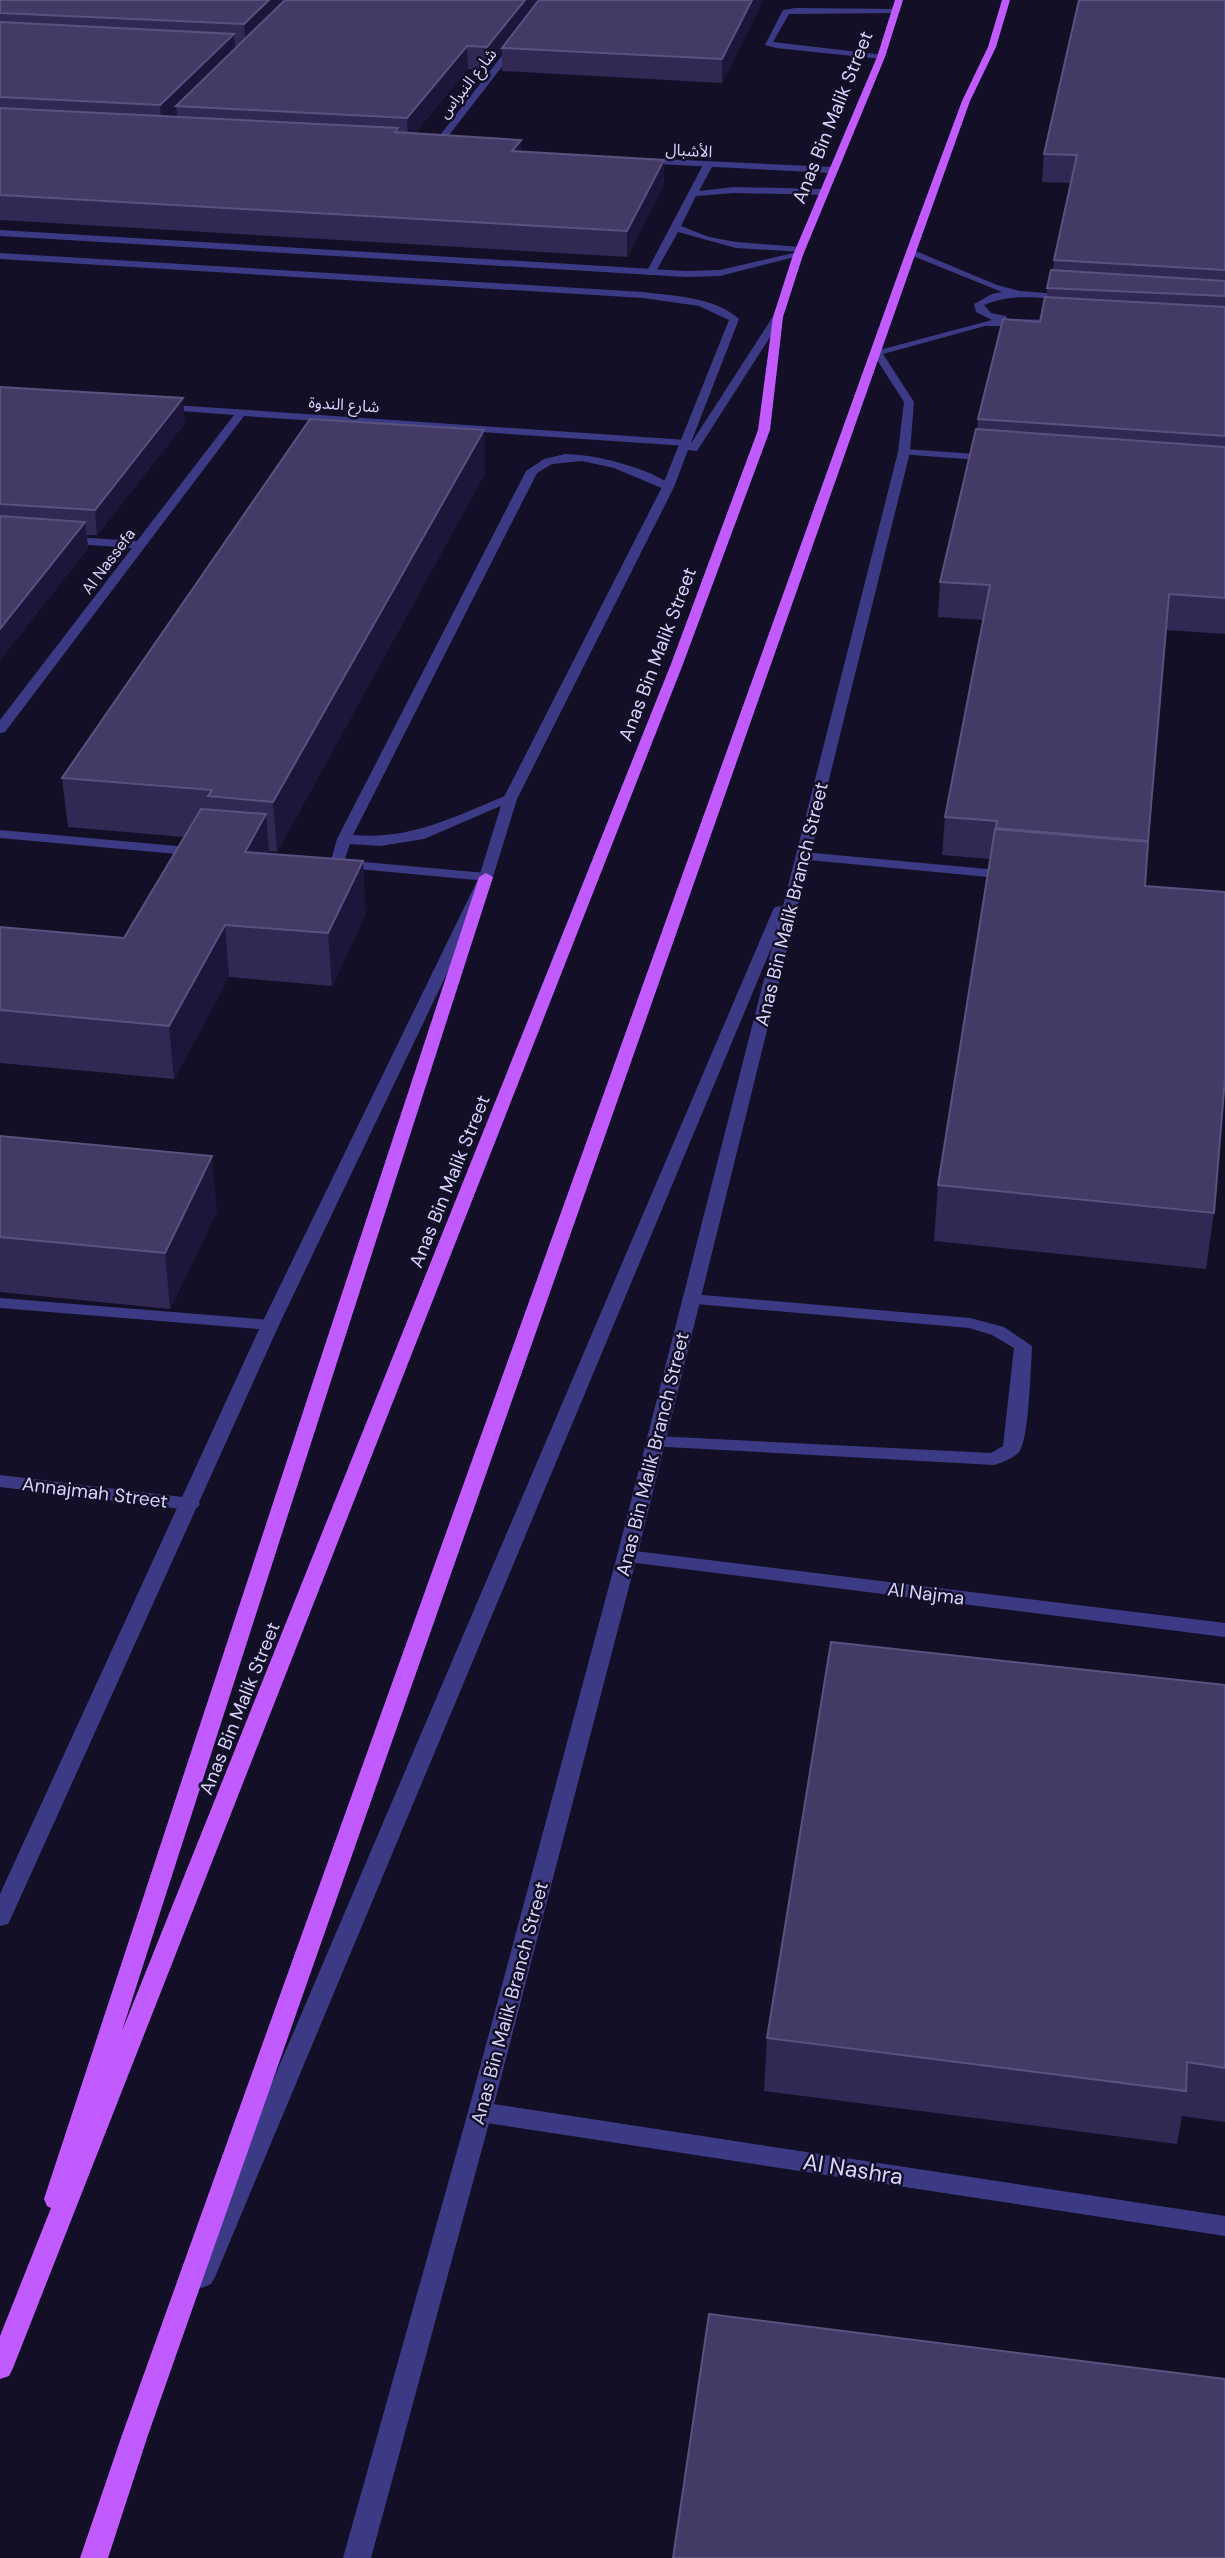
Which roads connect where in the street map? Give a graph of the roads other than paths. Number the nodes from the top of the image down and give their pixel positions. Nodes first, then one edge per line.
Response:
1 (817, 0) edge
2 (899, 0) edge
3 (1006, 0) edge
4 (897, 11) junction
5 (524, 32) edge
6 (880, 57) junction
7 (420, 149) edge
8 (433, 149) junction
9 (447, 150) edge
10 (626, 160) edge
11 (708, 165) junction
12 (832, 170) junction
13 (824, 192) junction
14 (692, 194) junction
15 (675, 227) junction
16 (0, 233) edge
17 (911, 252) junction
18 (799, 253) junction
19 (0, 256) edge
20 (651, 273) junction
21 (1020, 294) junction
22 (1075, 297) edge
23 (778, 317) junction
24 (1021, 321) junction
25 (1075, 324) edge
26 (877, 352) junction
27 (147, 407) edge
28 (241, 413) junction
29 (687, 443) junction
30 (904, 452) junction
31 (1002, 459) edge
32 (668, 487) junction
33 (51, 539) edge
34 (140, 545) junction
35 (0, 729) edge
36 (510, 799) junction
37 (0, 834) edge
38 (344, 839) junction
39 (216, 853) edge
40 (803, 856) junction
41 (1021, 876) edge
42 (486, 877) junction
43 (691, 1299) junction
44 (0, 1303) edge
45 (271, 1325) junction
46 (656, 1442) junction
47 (0, 1481) edge
48 (190, 1504) junction
49 (627, 1556) junction
50 (1225, 1630) edge
51 (0, 1918) edge
52 (481, 2112) junction
53 (1225, 2226) edge
54 (2, 2363) edge
55 (135, 2435) junction
56 (94, 2558) edge
57 (357, 2558) edge

1 - 4 street
2 - 4 main road, Anas Bin Malik Street
3 - 17 main road
4 - 6 main road, Anas Bin Malik Street
4 - 6 street
5 - 8 street, شارع النبراس
6 - 12 main road, Anas Bin Malik Street
7 - 8 street
8 - 9 street
10 - 11 street, الأشبال
11 - 12 street, الأشبال
11 - 14 street
12 - 13 main road, Anas Bin Malik Street
13 - 14 street
13 - 18 main road, Anas Bin Malik Street
14 - 15 street
15 - 18 street
15 - 20 street
16 - 20 street
17 - 21 street
17 - 26 main road
18 - 20 street
18 - 23 main road, Anas Bin Malik Street
19 - 29 street
21 - 22 street
21 - 24 street
23 - 32 street
23 - 54 main road, Anas Bin Malik Street
24 - 25 street
24 - 26 street
26 - 30 street, Anas Bin Malik Branch Street
26 - 55 main road
27 - 28 street, شارع الندوة
28 - 29 street, شارع الندوة
28 - 34 street, Al Nassefa
29 - 32 street
30 - 31 street
30 - 40 street, Anas Bin Malik Branch Street
32 - 36 street
32 - 38 street
33 - 34 street
34 - 35 street, Al Nassefa
36 - 38 street
36 - 42 street
37 - 39 street
38 - 42 street
40 - 41 street
40 - 43 street, Anas Bin Malik Branch Street
40 - 55 street
42 - 45 street
42 - 54 main road
43 - 46 street, Anas Bin Malik Branch Street
43 - 46 street
44 - 45 street
45 - 48 street
46 - 49 street, Anas Bin Malik Branch Street
47 - 48 street, Annajmah Street
48 - 51 street
49 - 50 street, Al Najma
49 - 52 street, Anas Bin Malik Branch Street
52 - 53 street, Al Nashra
52 - 57 street, Anas Bin Malik Branch Street
55 - 56 main road

